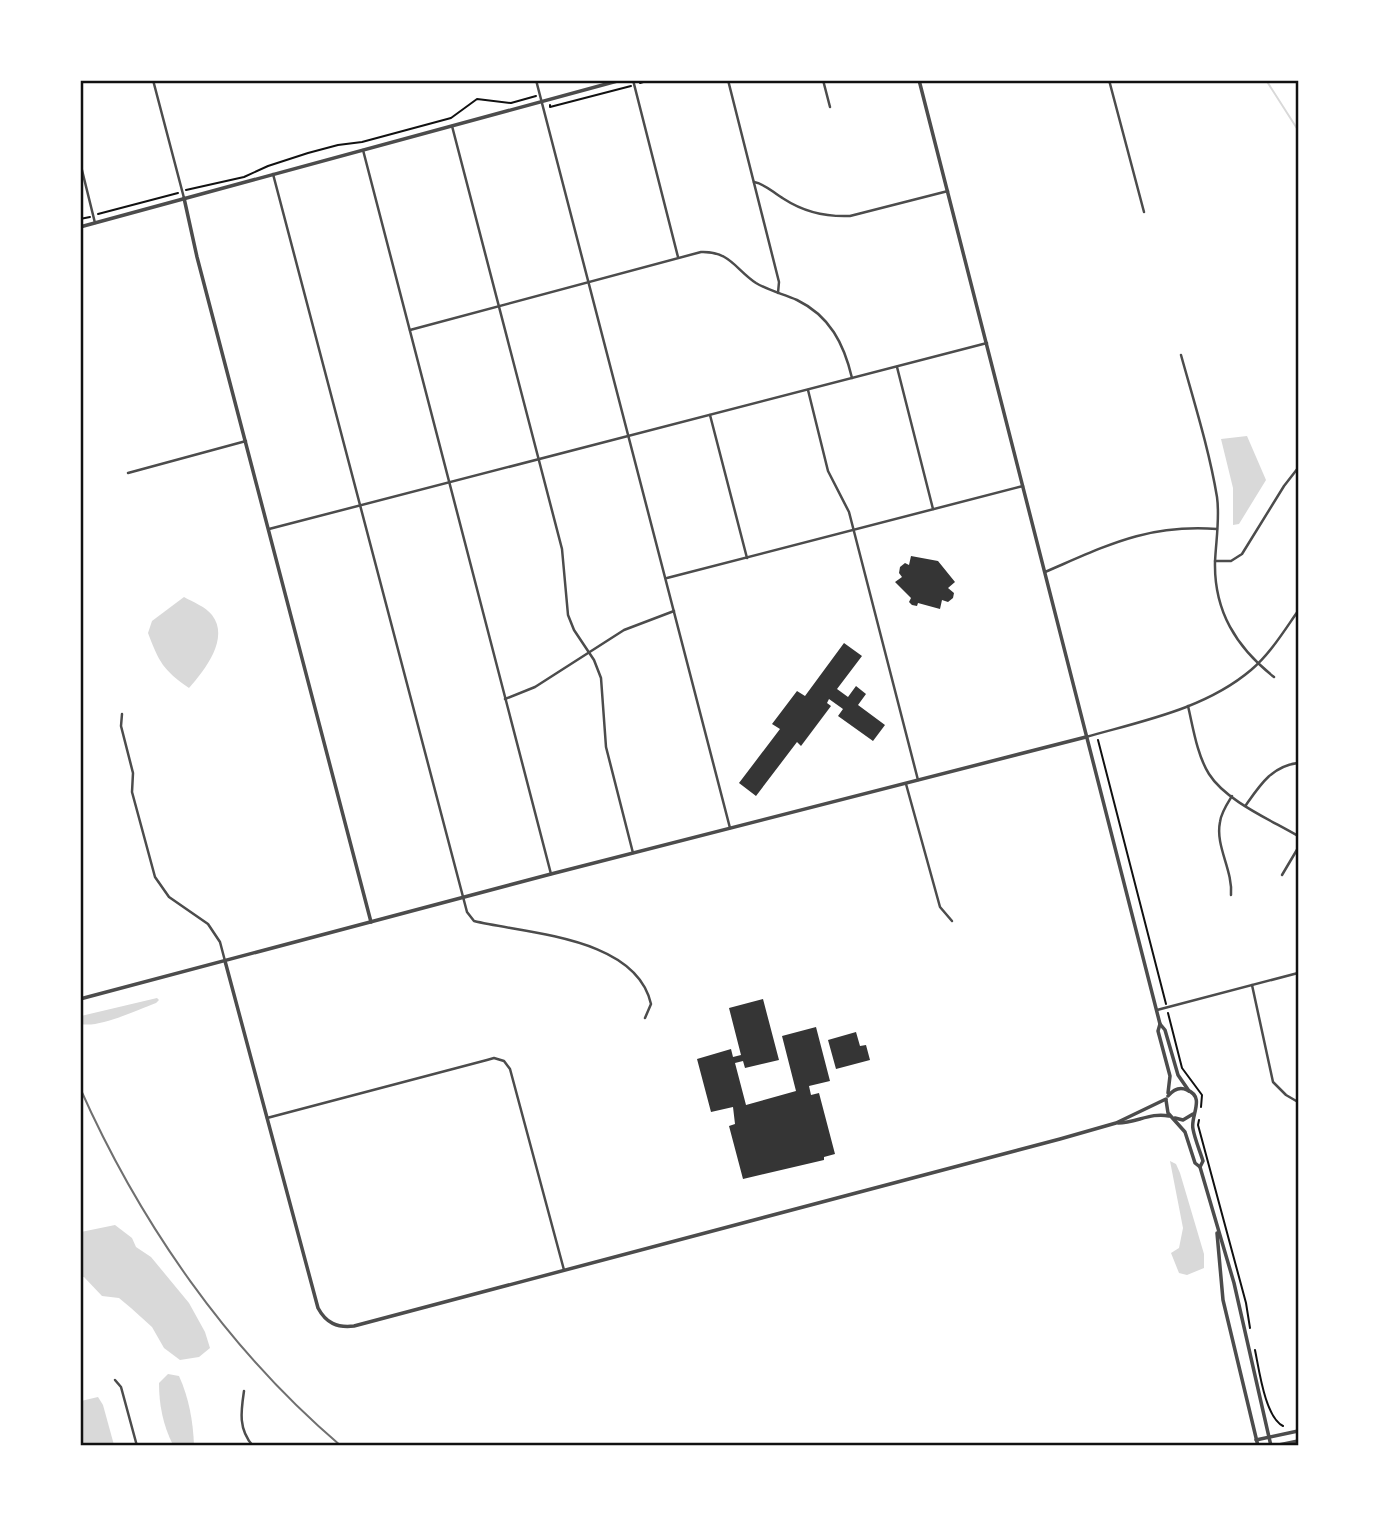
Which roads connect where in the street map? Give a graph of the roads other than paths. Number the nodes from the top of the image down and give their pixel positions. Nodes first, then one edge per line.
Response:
1 (153, 80) edge
2 (536, 80) edge
3 (621, 80) edge
4 (728, 80) edge
5 (823, 80) edge
6 (919, 80) edge
7 (1110, 80) edge
8 (633, 83) edge
9 (542, 102) junction
10 (830, 107) dead end
11 (452, 126) junction
12 (363, 150) junction
13 (80, 162) edge
14 (273, 174) junction
15 (754, 182) junction
16 (947, 191) junction
17 (184, 198) junction
18 (1144, 212) dead end
19 (96, 223) junction
20 (80, 227) edge
21 (678, 258) junction
22 (589, 282) junction
23 (778, 293) junction
24 (499, 306) junction
25 (411, 330) junction
26 (987, 343) junction
27 (1181, 355) dead end
28 (897, 366) junction
29 (852, 378) junction
30 (807, 390) junction
31 (710, 415) junction
32 (628, 436) junction
33 (246, 441) junction
34 (539, 459) junction
35 (1298, 468) edge
36 (128, 473) dead end
37 (449, 482) junction
38 (1023, 486) junction
39 (360, 505) junction
40 (933, 509) junction
41 (1217, 528) junction
42 (269, 529) junction
43 (853, 530) junction
44 (747, 558) junction
45 (1216, 561) junction
46 (1045, 572) junction
47 (666, 578) junction
48 (674, 611) junction
49 (1298, 611) edge
50 (588, 652) junction
51 (1257, 664) junction
52 (1274, 677) dead end
53 (505, 699) junction
54 (1188, 706) junction
55 (122, 714) dead end
56 (1086, 737) junction
57 (1298, 764) edge
58 (918, 780) junction
59 (906, 783) junction
60 (1232, 796) junction
61 (1246, 805) junction
62 (730, 828) junction
63 (1298, 836) edge
64 (1298, 848) edge
65 (633, 853) junction
66 (551, 874) junction
67 (1282, 874) dead end
68 (1231, 895) dead end
69 (462, 898) junction
70 (953, 921) dead end
71 (371, 922) junction
72 (225, 961) junction
73 (1298, 973) edge
74 (1252, 985) junction
75 (80, 999) edge
76 (1157, 1010) junction
77 (645, 1018) dead end
78 (1160, 1024) junction
79 (1189, 1091) junction
80 (1167, 1097) junction
81 (1298, 1102) edge
82 (1197, 1114) junction
83 (1173, 1117) junction
84 (267, 1118) junction
85 (1116, 1123) junction
86 (1200, 1167) junction
87 (1217, 1231) junction
88 (564, 1270) junction
89 (115, 1380) dead end
90 (244, 1391) dead end
91 (1298, 1431) edge
92 (1269, 1437) junction
93 (1298, 1441) edge
94 (1257, 1443) edge
95 (137, 1446) edge
96 (253, 1446) edge
97 (1273, 1446) edge

1 - 17 street
2 - 9 street
3 - 9 street
4 - 15 street
5 - 10 street
6 - 16 street
7 - 18 street
8 - 21 street
9 - 11 street
9 - 22 street
11 - 12 street
11 - 24 street
12 - 14 street
12 - 25 street
13 - 19 street
14 - 17 street
14 - 39 street
15 - 16 street
15 - 23 street
16 - 26 street
17 - 19 street
17 - 33 street
19 - 20 street
21 - 22 street
21 - 23 street
22 - 24 street
22 - 32 street
23 - 29 street
24 - 25 street
24 - 34 street
25 - 37 street
26 - 28 street
26 - 38 street
27 - 41 street
28 - 29 street
28 - 40 street
29 - 30 street
30 - 31 street
30 - 43 street
31 - 32 street
31 - 44 street
32 - 34 street
32 - 47 street
33 - 36 street
33 - 42 street
34 - 37 street
34 - 50 street
35 - 45 street
37 - 39 street
37 - 53 street
38 - 40 street
38 - 46 street
39 - 42 street
39 - 69 street
40 - 43 street
41 - 45 street
41 - 46 street
42 - 71 street
43 - 44 street
43 - 58 street
44 - 47 street
45 - 51 street
46 - 56 street
47 - 48 street
48 - 50 street
48 - 62 street
49 - 51 street
50 - 53 street
50 - 65 street
51 - 52 street
51 - 54 street
53 - 66 street
54 - 56 street
54 - 60 street
55 - 72 street
56 - 58 street
56 - 76 street
57 - 61 street
58 - 59 street
59 - 62 street
59 - 70 street
60 - 61 street
60 - 68 street
61 - 63 street
62 - 65 street
64 - 67 street
65 - 66 street
66 - 69 street
69 - 71 street
69 - 77 street
71 - 72 street
72 - 75 street
72 - 84 street
73 - 74 street
74 - 76 street
74 - 81 street
76 - 78 street
78 - 79 street
78 - 80 street
79 - 80 street
79 - 82 street
80 - 83 street
80 - 85 street
82 - 83 street
82 - 86 street
83 - 85 street
83 - 86 street
84 - 88 street
84 - 88 street
85 - 88 street
86 - 87 street
87 - 92 street
87 - 94 street
89 - 95 street
90 - 96 street
91 - 92 street
92 - 94 street
92 - 97 street
93 - 97 street

